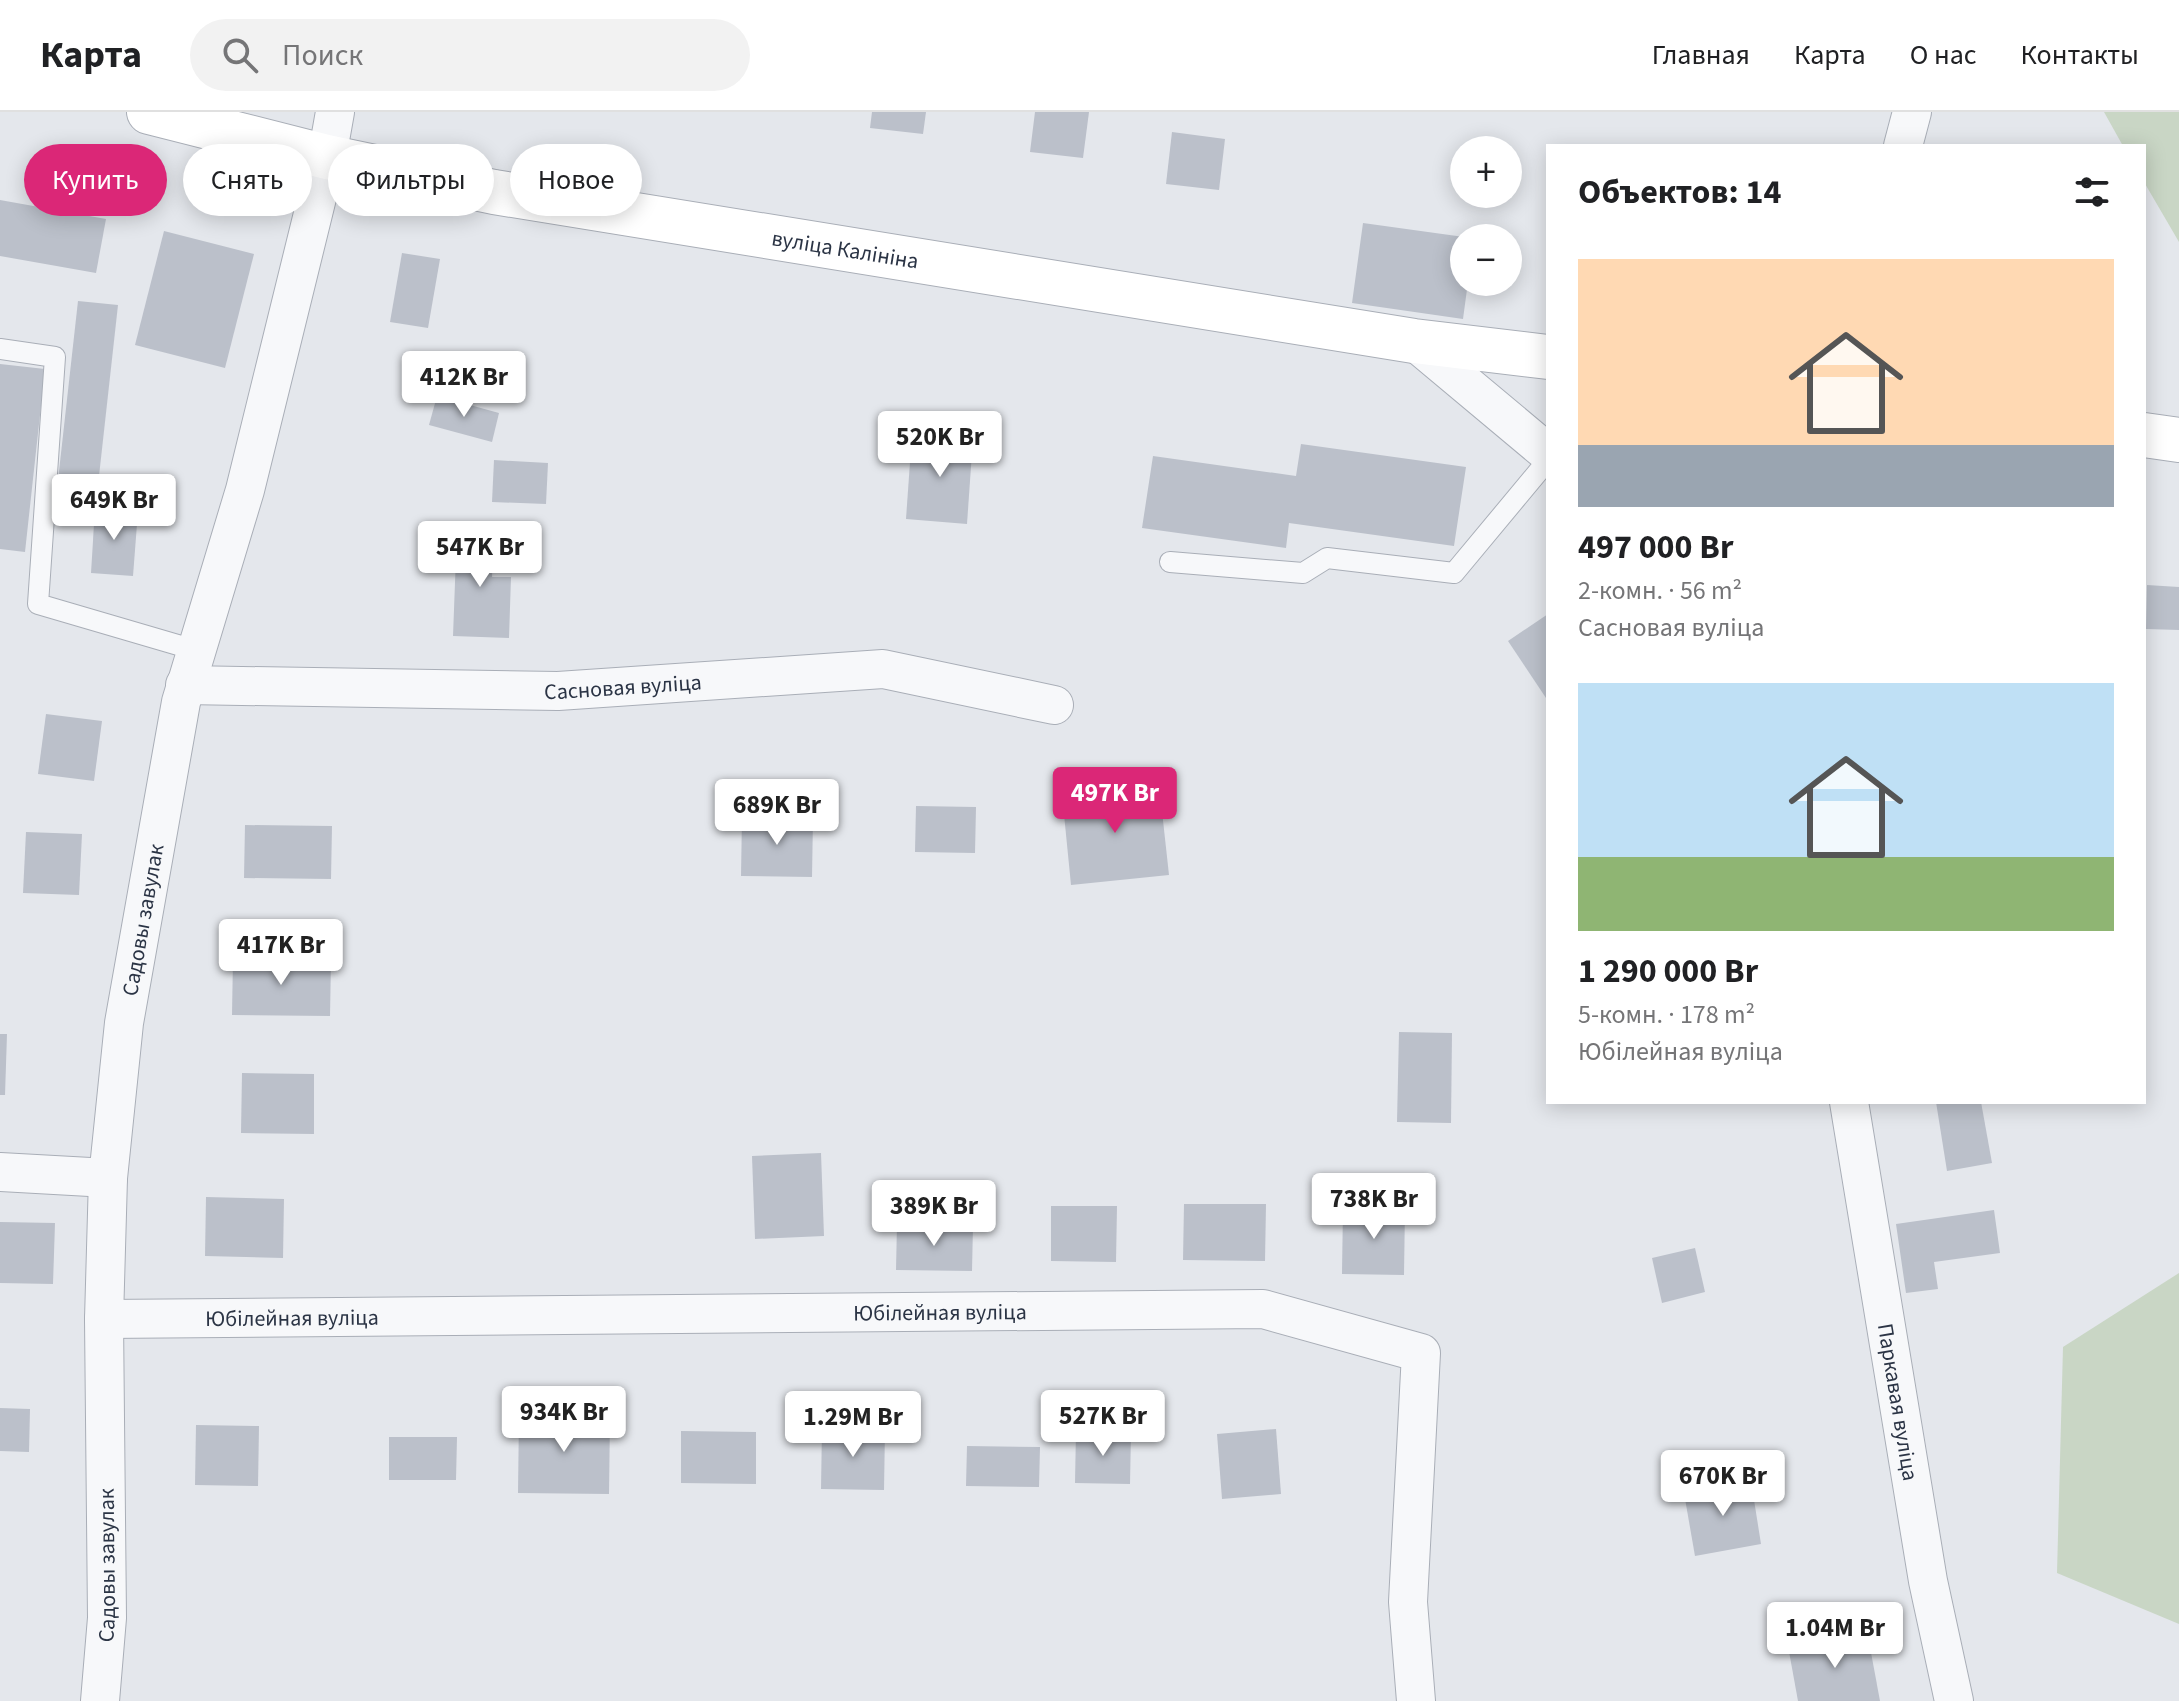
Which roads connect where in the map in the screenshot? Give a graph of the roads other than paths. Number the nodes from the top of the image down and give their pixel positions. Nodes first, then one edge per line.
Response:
1 (149, 112) edge
2 (335, 112) edge
3 (1912, 112) edge
4 (1904, 144) edge
5 (327, 157) junction
6 (1414, 341) junction
7 (0, 349) edge
8 (1546, 357) edge
9 (2146, 435) edge
10 (2179, 440) edge
11 (1546, 451) edge
12 (1546, 462) edge
13 (1170, 562) dead end
14 (190, 668) junction
15 (1054, 705) dead end
16 (1849, 1104) edge
17 (0, 1172) edge
18 (108, 1178) junction
19 (104, 1319) junction
20 (100, 1701) edge
21 (1416, 1701) edge
22 (1954, 1701) edge

1 - 5 street, вуліца Калініна
2 - 5 street, Садовы завулак
3 - 4 street
5 - 6 street, вуліца Калініна
5 - 14 street, Садовы завулак
6 - 8 street, вуліца Калініна
6 - 11 street
7 - 14 lane
9 - 10 street
12 - 13 lane
14 - 15 street, Сасновая вуліца
14 - 18 street, Садовы завулак
16 - 22 street, Паркавая вуліца
17 - 18 street
18 - 19 street, Садовы завулак
19 - 20 street, Садовы завулак
19 - 21 street, Юбілейная вуліца

